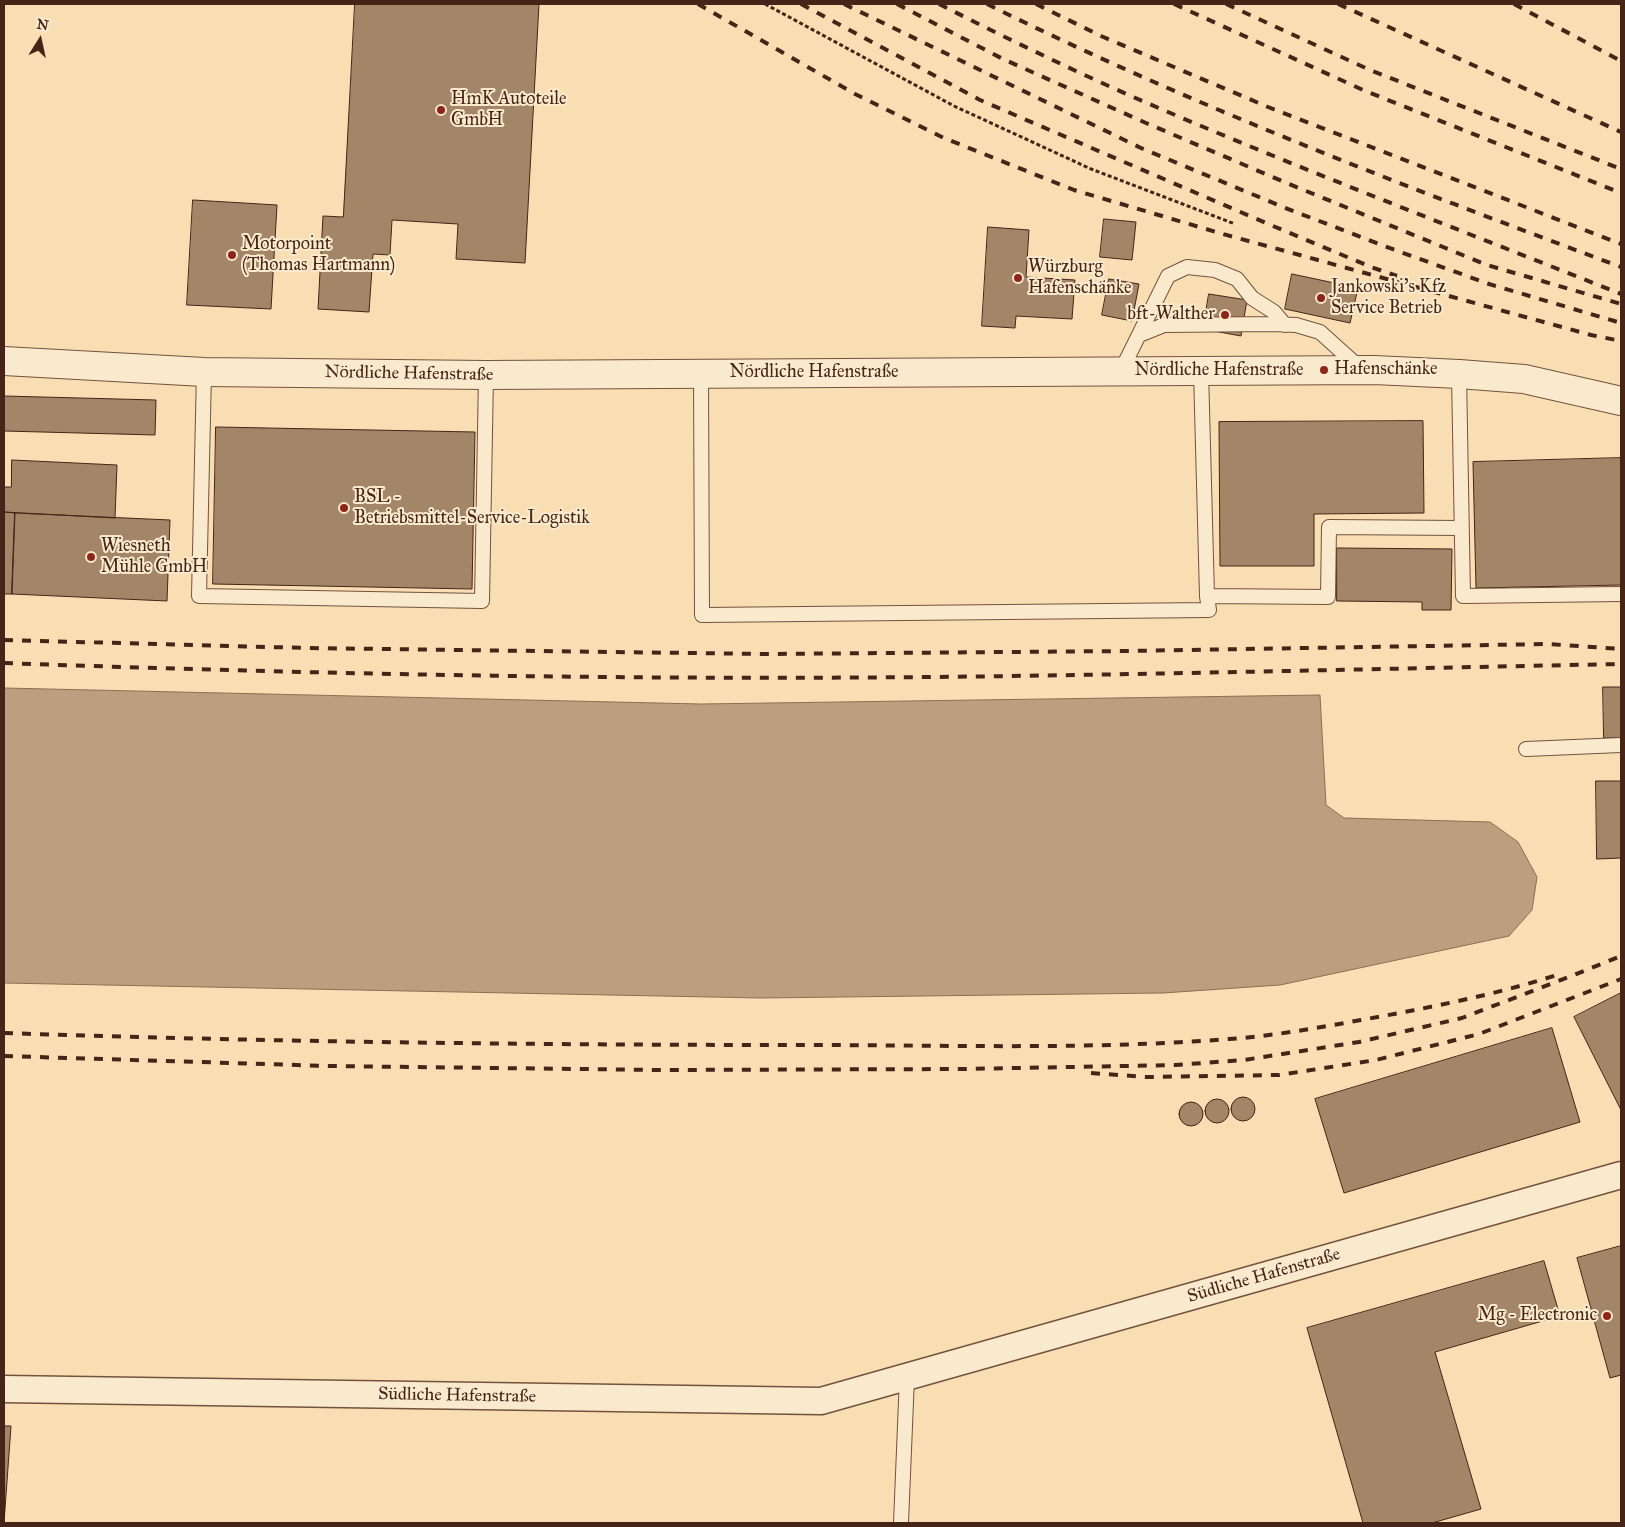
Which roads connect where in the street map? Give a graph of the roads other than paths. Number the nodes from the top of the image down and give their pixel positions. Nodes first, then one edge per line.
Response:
1 (1285, 325) junction
2 (1139, 335) junction
3 (4, 361) edge
4 (1363, 370) junction
5 (1121, 371) junction
6 (1200, 371) junction
7 (204, 372) junction
8 (701, 374) junction
9 (1459, 374) junction
10 (486, 375) junction
11 (1621, 401) edge
12 (1462, 528) junction
13 (1621, 594) edge
14 (1207, 596) junction
15 (1621, 745) edge
16 (1526, 749) dead end
17 (1621, 1175) edge
18 (907, 1377) junction
19 (4, 1389) edge
20 (901, 1523) edge

1 - 2 lane
1 - 2 lane
1 - 4 lane
2 - 5 lane
3 - 7 street, Nördliche Hafenstraße
4 - 6 street, Nördliche Hafenstraße
4 - 9 street, Nördliche Hafenstraße
5 - 6 street, Nördliche Hafenstraße
5 - 8 street, Nördliche Hafenstraße
6 - 14 lane
7 - 10 street, Nördliche Hafenstraße
7 - 10 lane
8 - 10 street, Nördliche Hafenstraße
8 - 14 lane
9 - 11 street, Nördliche Hafenstraße
9 - 12 lane
12 - 13 lane
12 - 14 lane
15 - 16 lane
17 - 18 street, Südliche Hafenstraße
18 - 19 street, Südliche Hafenstraße
18 - 20 lane

